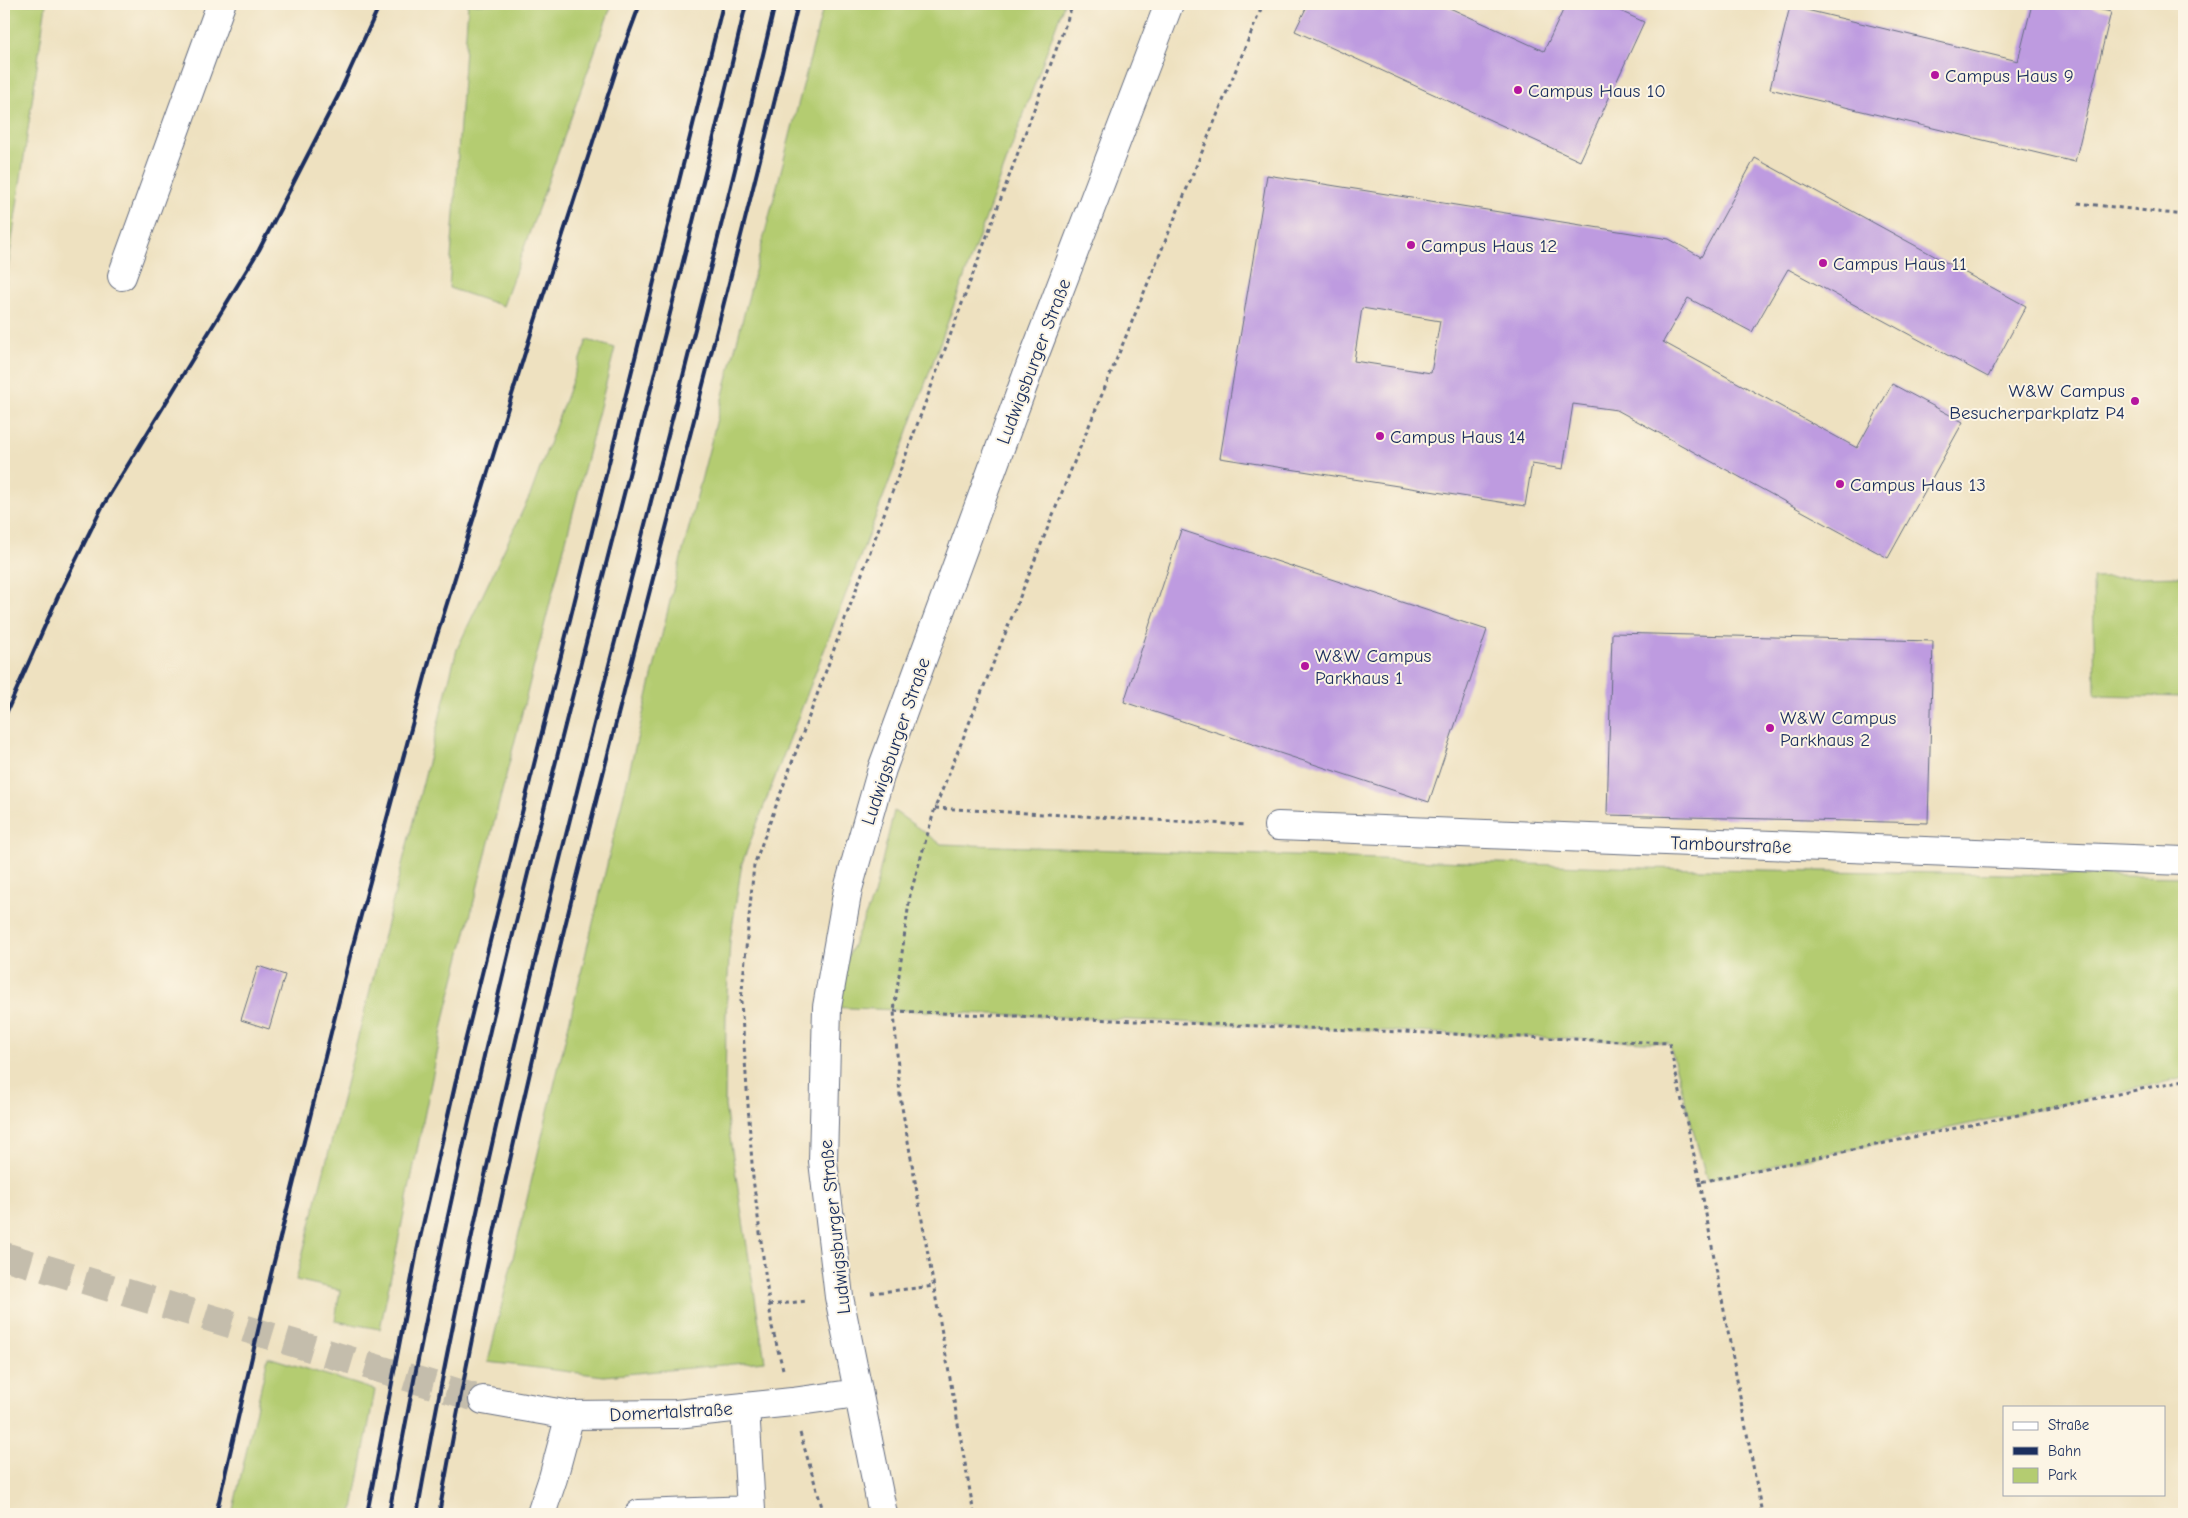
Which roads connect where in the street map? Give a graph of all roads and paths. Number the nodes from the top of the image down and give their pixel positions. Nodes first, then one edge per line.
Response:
1 (221, 4) edge
2 (1073, 4) edge
3 (1169, 4) edge
4 (1263, 4) edge
5 (2078, 203) dead end
6 (2184, 215) edge
7 (122, 276) dead end
8 (935, 808) junction
9 (1278, 826) joint
10 (2184, 861) edge
11 (894, 1011) junction
12 (2184, 1080) edge
13 (1700, 1182) junction
14 (858, 1393) junction
15 (483, 1400) tunnel mouth
16 (792, 1402) junction
17 (745, 1407) junction
18 (570, 1415) junction
19 (541, 1514) edge
20 (639, 1514) edge
21 (824, 1514) edge
22 (882, 1514) edge
23 (974, 1514) edge
24 (1762, 1514) edge

1 - 7 main road
2 - 16 path
3 - 14 main road, Ludwigsburger Straße
4 - 8 path
5 - 6 path
8 - 9 path
8 - 11 path
9 - 10 main road, Tambourstraße
11 - 13 path
11 - 23 path
12 - 13 path
13 - 24 path
14 - 16 main road, Domertalstraße
14 - 22 main road, Ludwigsburger Straße
15 - 18 main road, Domertalstraße
16 - 17 main road, Domertalstraße
16 - 21 path
17 - 18 main road, Domertalstraße
17 - 20 main road
18 - 19 main road

